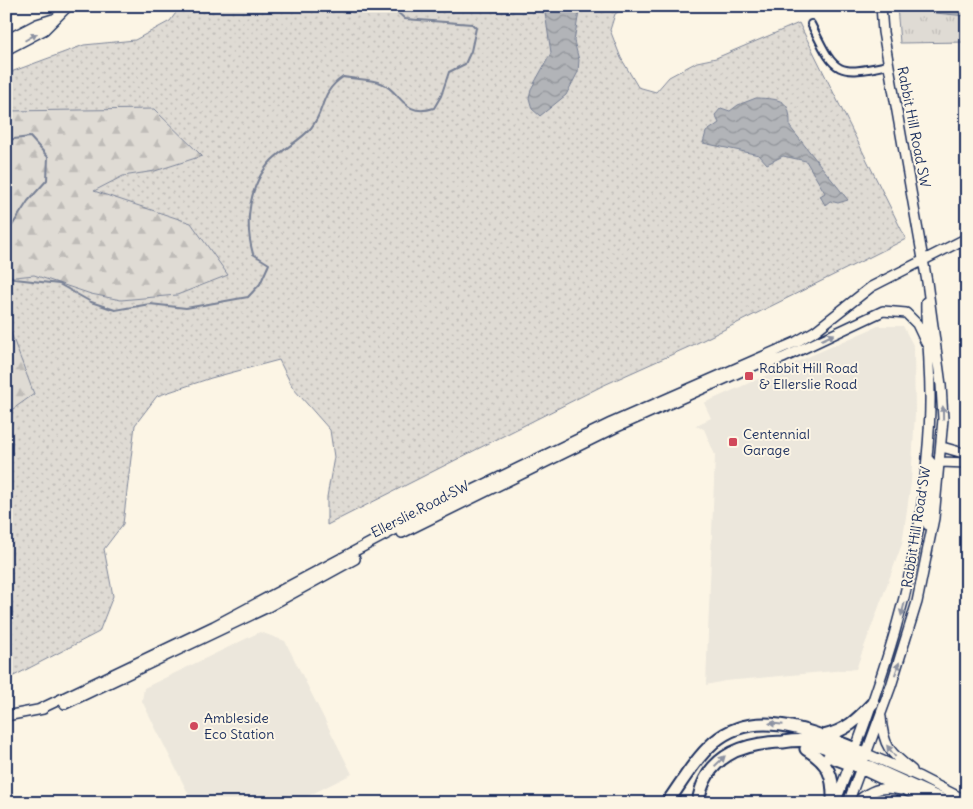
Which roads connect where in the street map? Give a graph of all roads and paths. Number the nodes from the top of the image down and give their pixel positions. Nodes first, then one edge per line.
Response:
1 (68, 6) edge
2 (881, 6) edge
3 (53, 19) junction
4 (811, 24) dead end
5 (6, 40) edge
6 (6, 50) edge
7 (888, 65) junction
8 (967, 238) edge
9 (923, 260) junction
10 (927, 282) junction
11 (815, 331) junction
12 (929, 350) junction
13 (750, 368) junction
14 (942, 447) junction
15 (967, 454) edge
16 (927, 458) junction
17 (941, 462) junction
18 (967, 462) edge
19 (930, 543) junction
20 (873, 703) junction
21 (38, 710) junction
22 (880, 715) junction
23 (6, 716) edge
24 (823, 736) junction
25 (785, 742) junction
26 (806, 749) junction
27 (858, 759) junction
28 (920, 777) junction
29 (910, 793) junction
30 (967, 801) edge
31 (667, 803) edge
32 (698, 803) edge
33 (834, 803) edge
34 (848, 803) edge
35 (856, 803) edge
36 (932, 803) edge
37 (952, 803) edge

1 - 3 main road
2 - 7 main road, Rabbit Hill Road SW
3 - 5 main road
6 -> 3 main road
4 - 7 street
7 - 9 main road, Rabbit Hill Road SW
8 - 9 main road, Ellerslie Road SW
9 - 10 main road, Rabbit Hill Road SW
9 - 11 main road, Ellerslie Road SW
10 - 12 main road, Rabbit Hill Road SW
14 -> 10 main road, Rabbit Hill Road SW
11 - 13 main road, Ellerslie Road SW
11 - 21 main road, Ellerslie Road SW
13 -> 12 main road
12 - 16 main road, Rabbit Hill Road SW
13 - 21 main road, Ellerslie Road SW
14 - 15 main road
14 - 17 main road, Rabbit Hill Road SW
16 - 19 main road
16 -> 20 main road, Rabbit Hill Road SW
17 - 18 main road
17 - 19 main road, Rabbit Hill Road SW
22 -> 19 main road, Rabbit Hill Road SW
20 - 24 highway
20 - 27 main road, Rabbit Hill Road SW
21 - 23 main road, Ellerslie Road SW
22 - 27 main road, Rabbit Hill Road SW
28 -> 22 main road
24 - 27 highway
24 -> 31 highway
25 - 26 highway
25 - 27 highway
32 -> 25 highway
26 - 27 highway
26 - 33 highway
27 - 28 main road
27 - 29 main road
27 - 33 main road
27 - 34 main road
27 - 37 main road
28 - 30 main road
29 - 35 main road
29 - 36 main road

